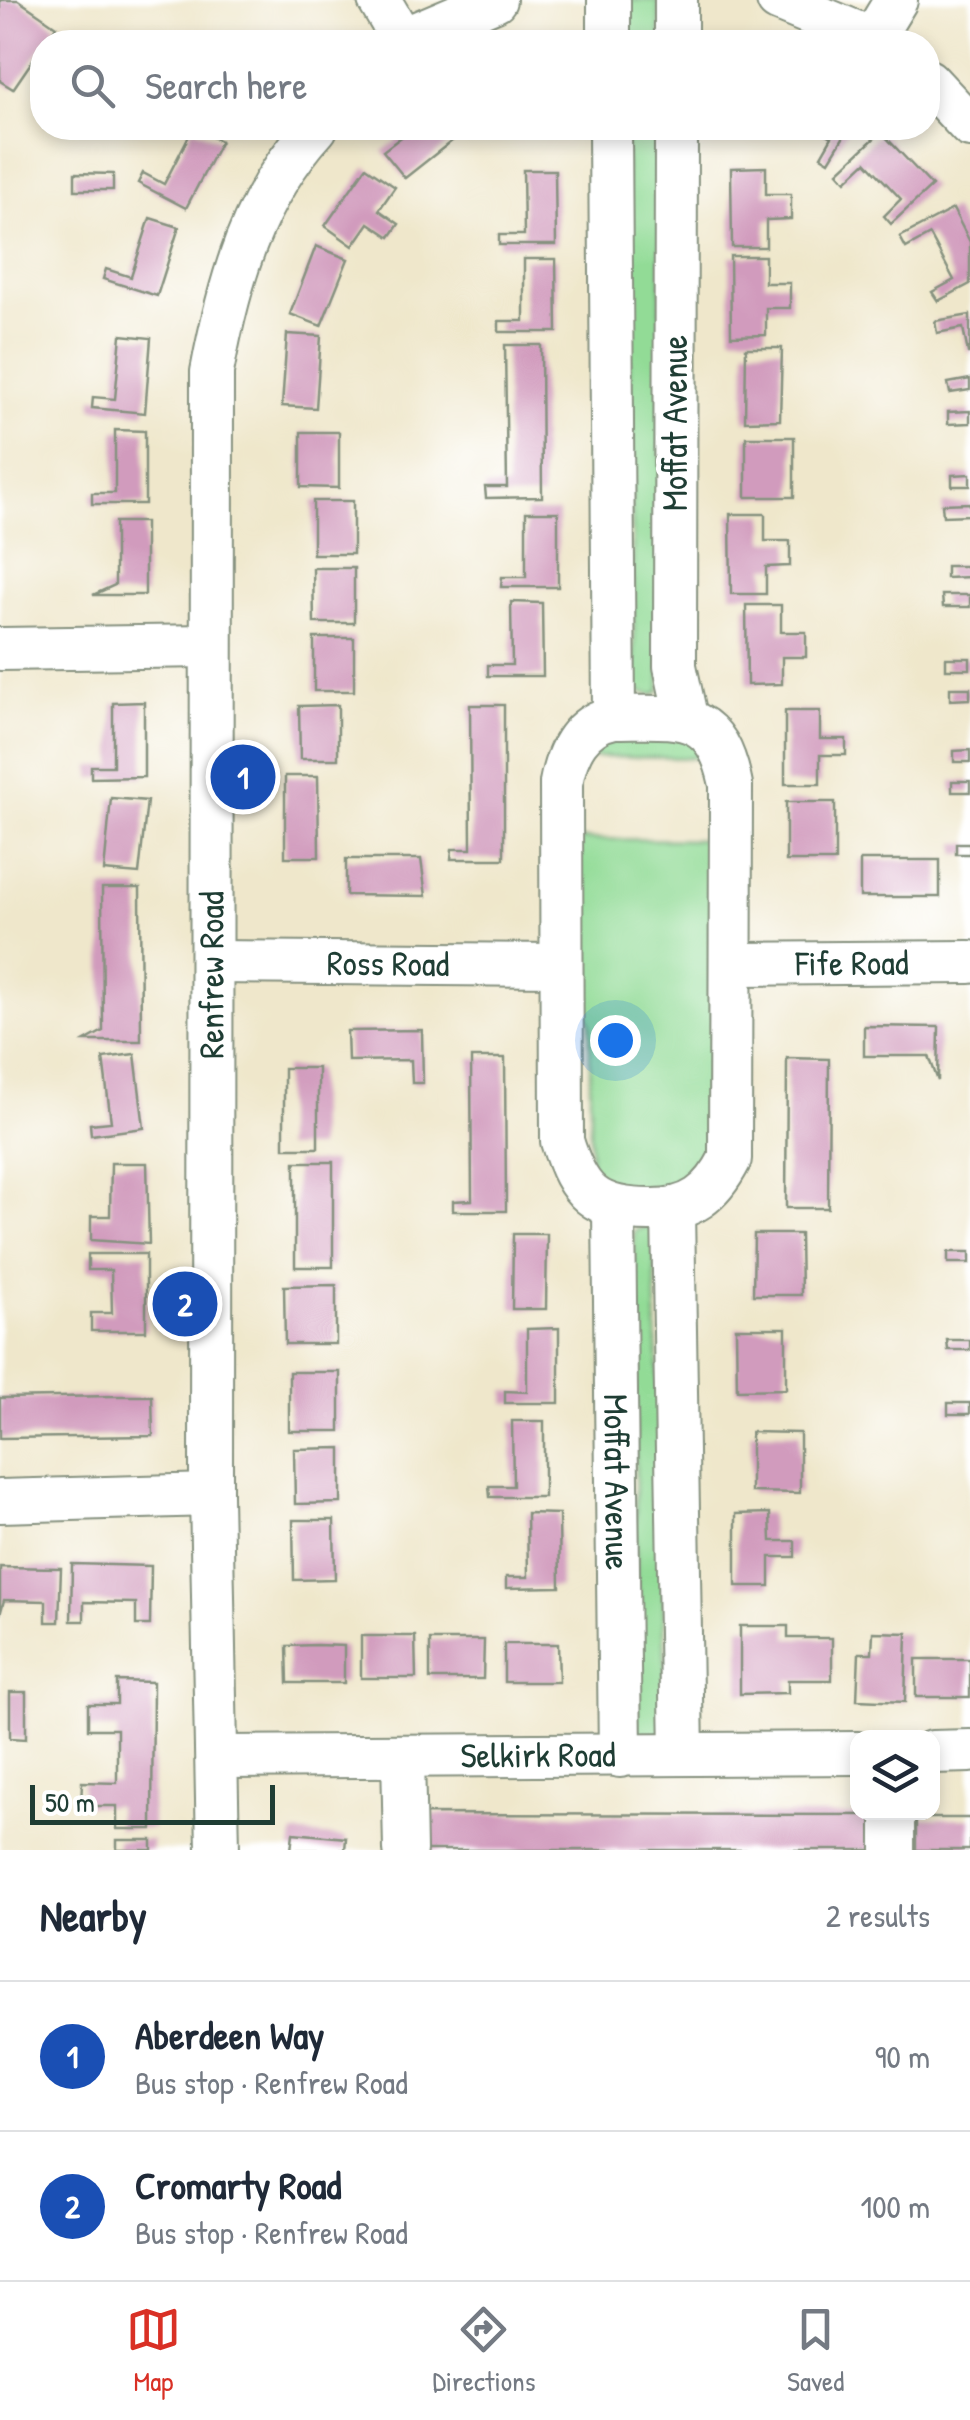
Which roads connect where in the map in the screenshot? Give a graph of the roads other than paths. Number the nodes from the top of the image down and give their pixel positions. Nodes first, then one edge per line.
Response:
1 (379, 0) edge
2 (495, 0) edge
3 (609, 0) edge
4 (676, 0) edge
5 (778, 0) edge
6 (896, 0) edge
7 (394, 30) edge
8 (423, 30) edge
9 (609, 30) edge
10 (676, 30) edge
11 (852, 30) edge
12 (881, 30) edge
13 (940, 94) edge
14 (970, 126) edge
15 (307, 140) edge
16 (610, 140) edge
17 (676, 140) edge
18 (209, 646) junction
19 (0, 649) edge
20 (614, 717) junction
21 (686, 717) junction
22 (213, 962) junction
23 (970, 962) edge
24 (732, 964) junction
25 (561, 965) junction
26 (614, 1210) junction
27 (673, 1210) junction
28 (211, 1495) junction
29 (0, 1501) edge
30 (970, 1751) edge
31 (940, 1752) edge
32 (850, 1753) edge
33 (682, 1754) junction
34 (402, 1756) junction
35 (620, 1756) junction
36 (218, 1757) junction
37 (894, 1820) edge
38 (218, 1850) edge
39 (405, 1850) edge
40 (893, 1850) edge

1 - 7 street
2 - 8 street
3 - 9 street
4 - 10 street
5 - 11 street
6 - 12 street
13 - 14 street
15 - 18 street, Renfrew Road
16 - 20 street, Moffat Avenue
17 - 21 street, Moffat Avenue
18 - 19 street
18 - 22 street, Renfrew Road
20 - 21 street
20 - 25 street
21 - 24 street
22 - 25 street, Ross Road
22 - 28 street, Renfrew Road
23 - 24 street, Fife Road
24 - 27 street
25 - 26 street
26 - 27 street
26 - 35 street, Moffat Avenue
27 - 33 street, Moffat Avenue
28 - 29 street
28 - 36 street, Renfrew Road
30 - 31 street
32 - 33 street, Selkirk Road
33 - 35 street, Selkirk Road
34 - 35 street, Selkirk Road
34 - 36 street, Selkirk Road
34 - 39 street
36 - 38 street, Renfrew Road
37 - 40 street

